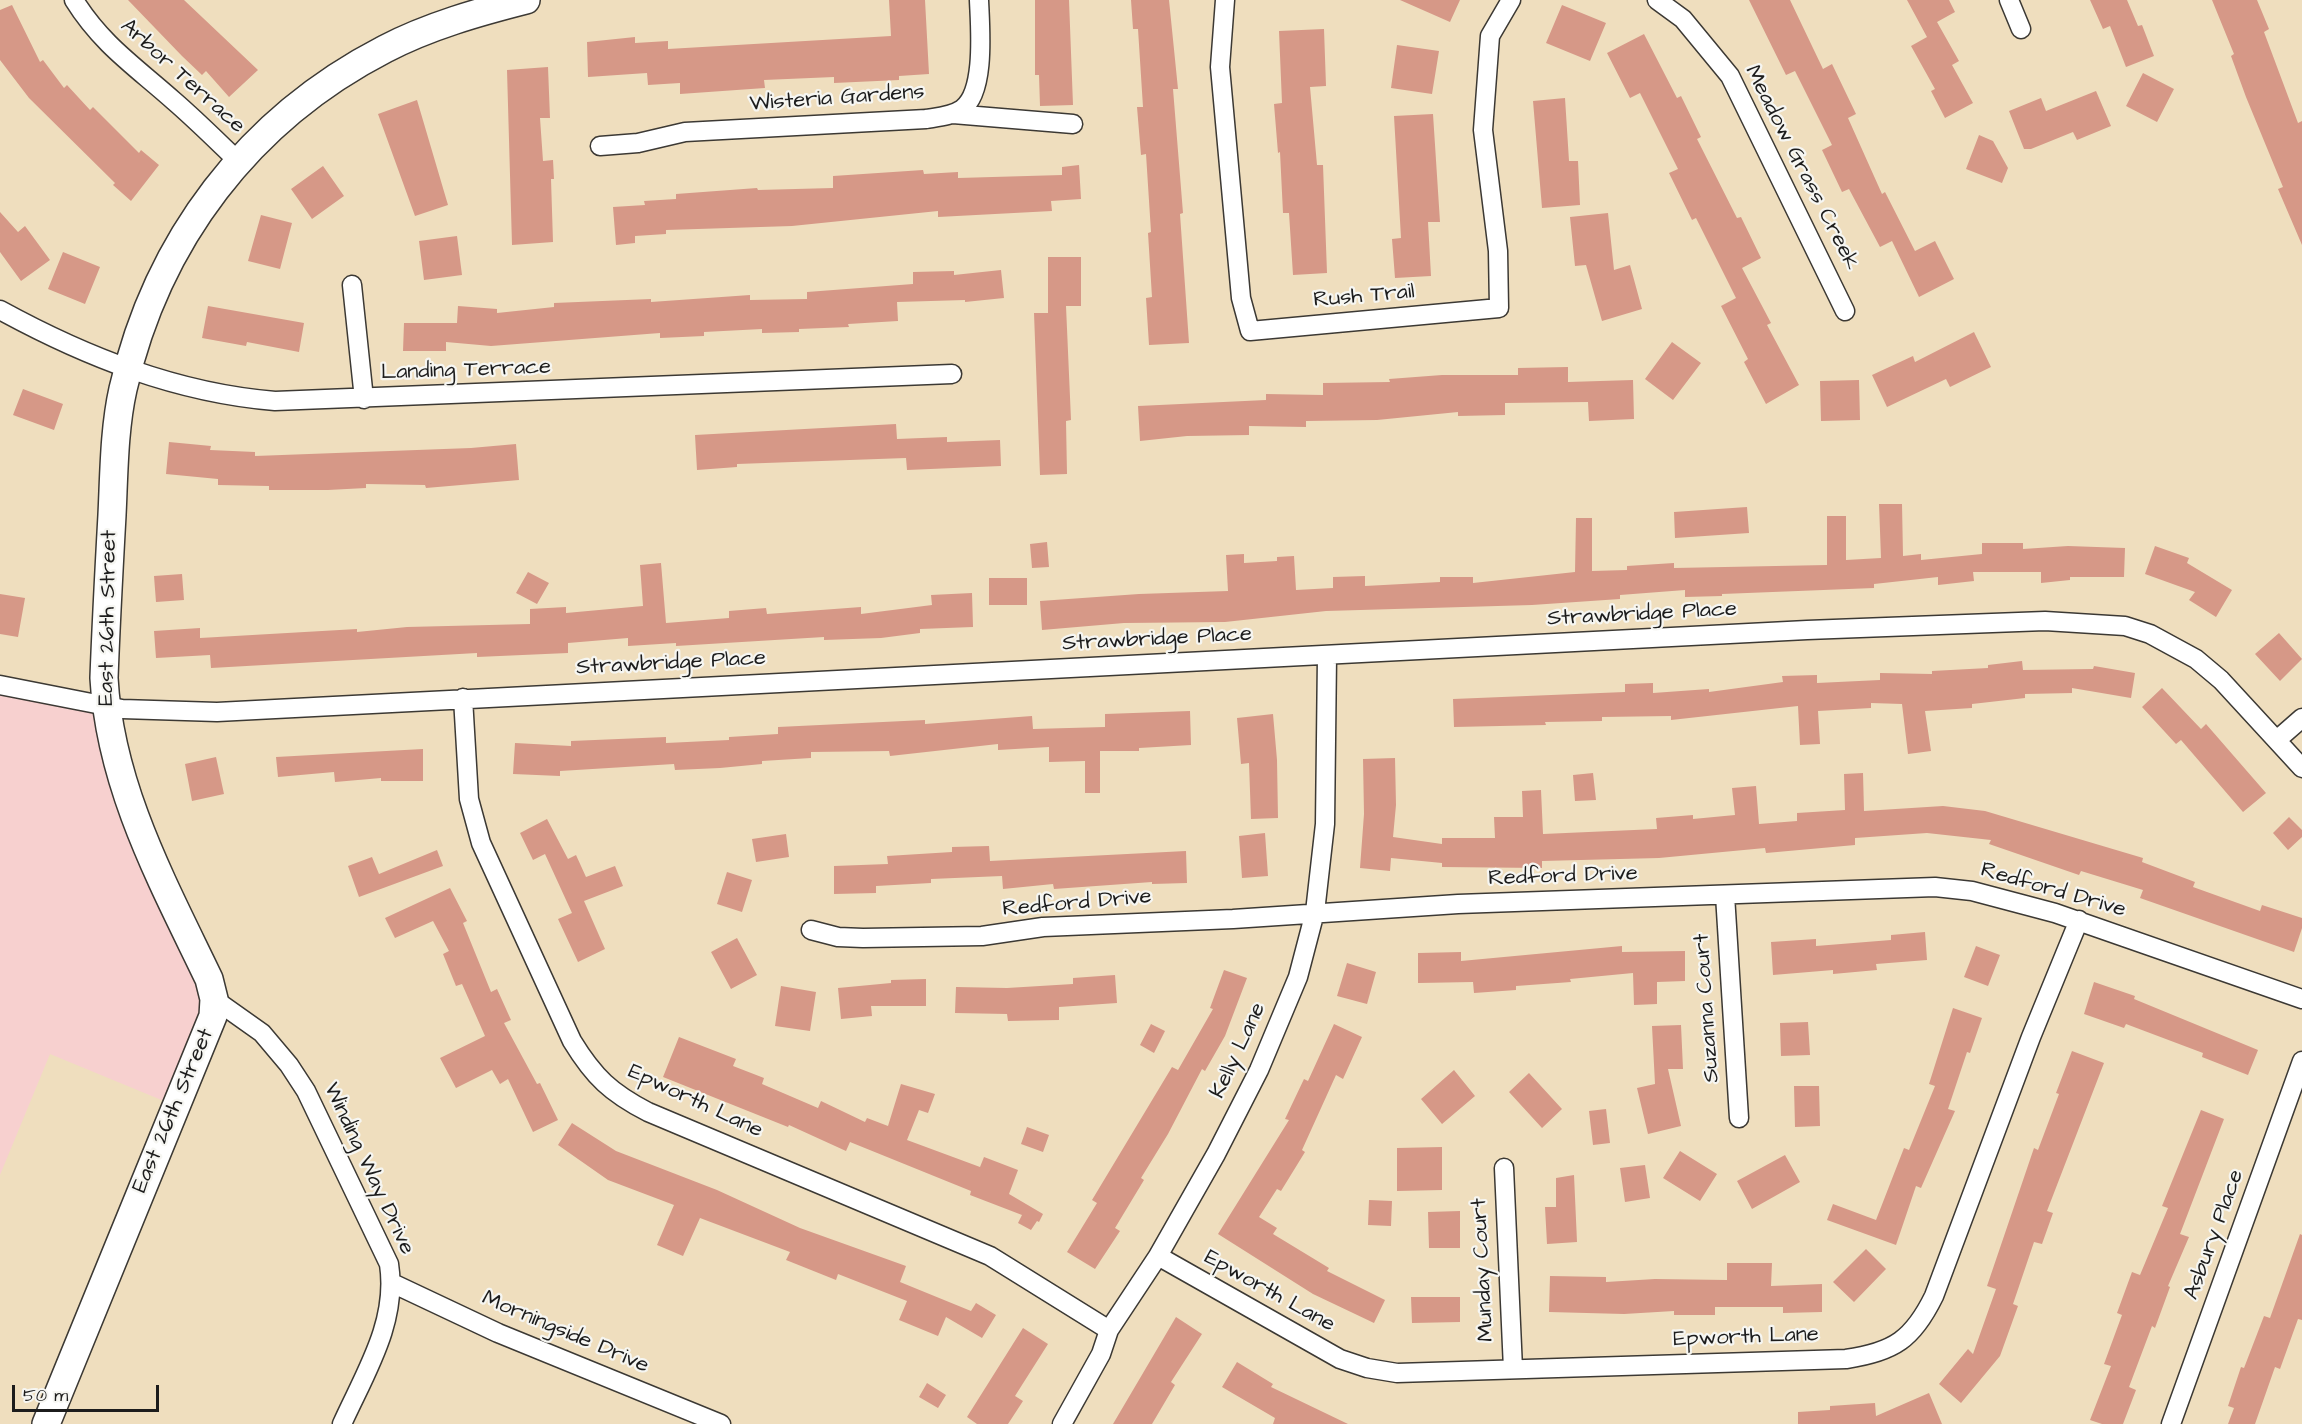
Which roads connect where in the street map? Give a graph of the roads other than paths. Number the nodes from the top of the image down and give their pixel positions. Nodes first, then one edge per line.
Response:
1 (74, 0) edge
2 (526, 0) edge
3 (979, 0) edge
4 (1225, 0) edge
5 (1511, 0) edge
6 (1657, 0) edge
7 (2009, 0) edge
8 (2021, 29) dead end
9 (953, 114) junction
10 (1072, 124) dead end
11 (600, 146) dead end
12 (238, 161) junction
13 (352, 285) dead end
14 (0, 310) edge
15 (1845, 311) dead end
16 (129, 370) junction
17 (952, 374) dead end
18 (364, 399) junction
19 (1327, 656) junction
20 (0, 685) edge
21 (463, 698) junction
22 (105, 706) junction
23 (2302, 718) edge
24 (2278, 739) junction
25 (2302, 768) edge
26 (1725, 895) junction
27 (1315, 912) junction
28 (2079, 920) junction
29 (811, 930) dead end
30 (214, 999) junction
31 (2302, 999) edge
32 (2302, 1062) edge
33 (1739, 1118) dead end
34 (1504, 1168) dead end
35 (1158, 1256) junction
36 (392, 1283) junction
37 (1109, 1330) junction
38 (1513, 1370) junction
39 (46, 1424) edge
40 (342, 1424) edge
41 (721, 1424) edge
42 (1062, 1424) edge
43 (2171, 1424) edge

1 - 12 street, Arbor Terrace
2 - 12 street, East 26th Street
3 - 9 street, Wisteria Gardens
4 - 5 street, Rush Trail
6 - 15 street, Meadow Grass Creek
7 - 8 street
9 - 10 street
9 - 11 street, Wisteria Gardens
12 - 16 street, East 26th Street
13 - 18 street
14 - 16 street, Landing Terrace
16 - 18 street, Landing Terrace
16 - 22 street, East 26th Street
17 - 18 street, Landing Terrace
19 - 21 street, Strawbridge Place
19 - 24 street, Strawbridge Place
19 - 27 street, Kelly Lane
20 - 22 street, Strawbridge Place
21 - 22 street, Strawbridge Place
21 - 37 street, Epworth Lane
22 - 30 street, East 26th Street
23 - 24 street
24 - 25 street
26 - 27 street, Redford Drive
26 - 28 street, Redford Drive
26 - 33 street, Suzanna Court
27 - 29 street, Redford Drive
27 - 35 street, Kelly Lane
28 - 31 street, Redford Drive
28 - 38 street, Epworth Lane
30 - 36 street, Winding Way Drive
30 - 39 street, East 26th Street
32 - 43 street, Asbury Place
34 - 38 street, Munday Court
35 - 37 street, Kelly Lane
35 - 38 street, Epworth Lane
36 - 40 street, Winding Way Drive
36 - 41 street, Morningside Drive
37 - 42 street, Kelly Lane

